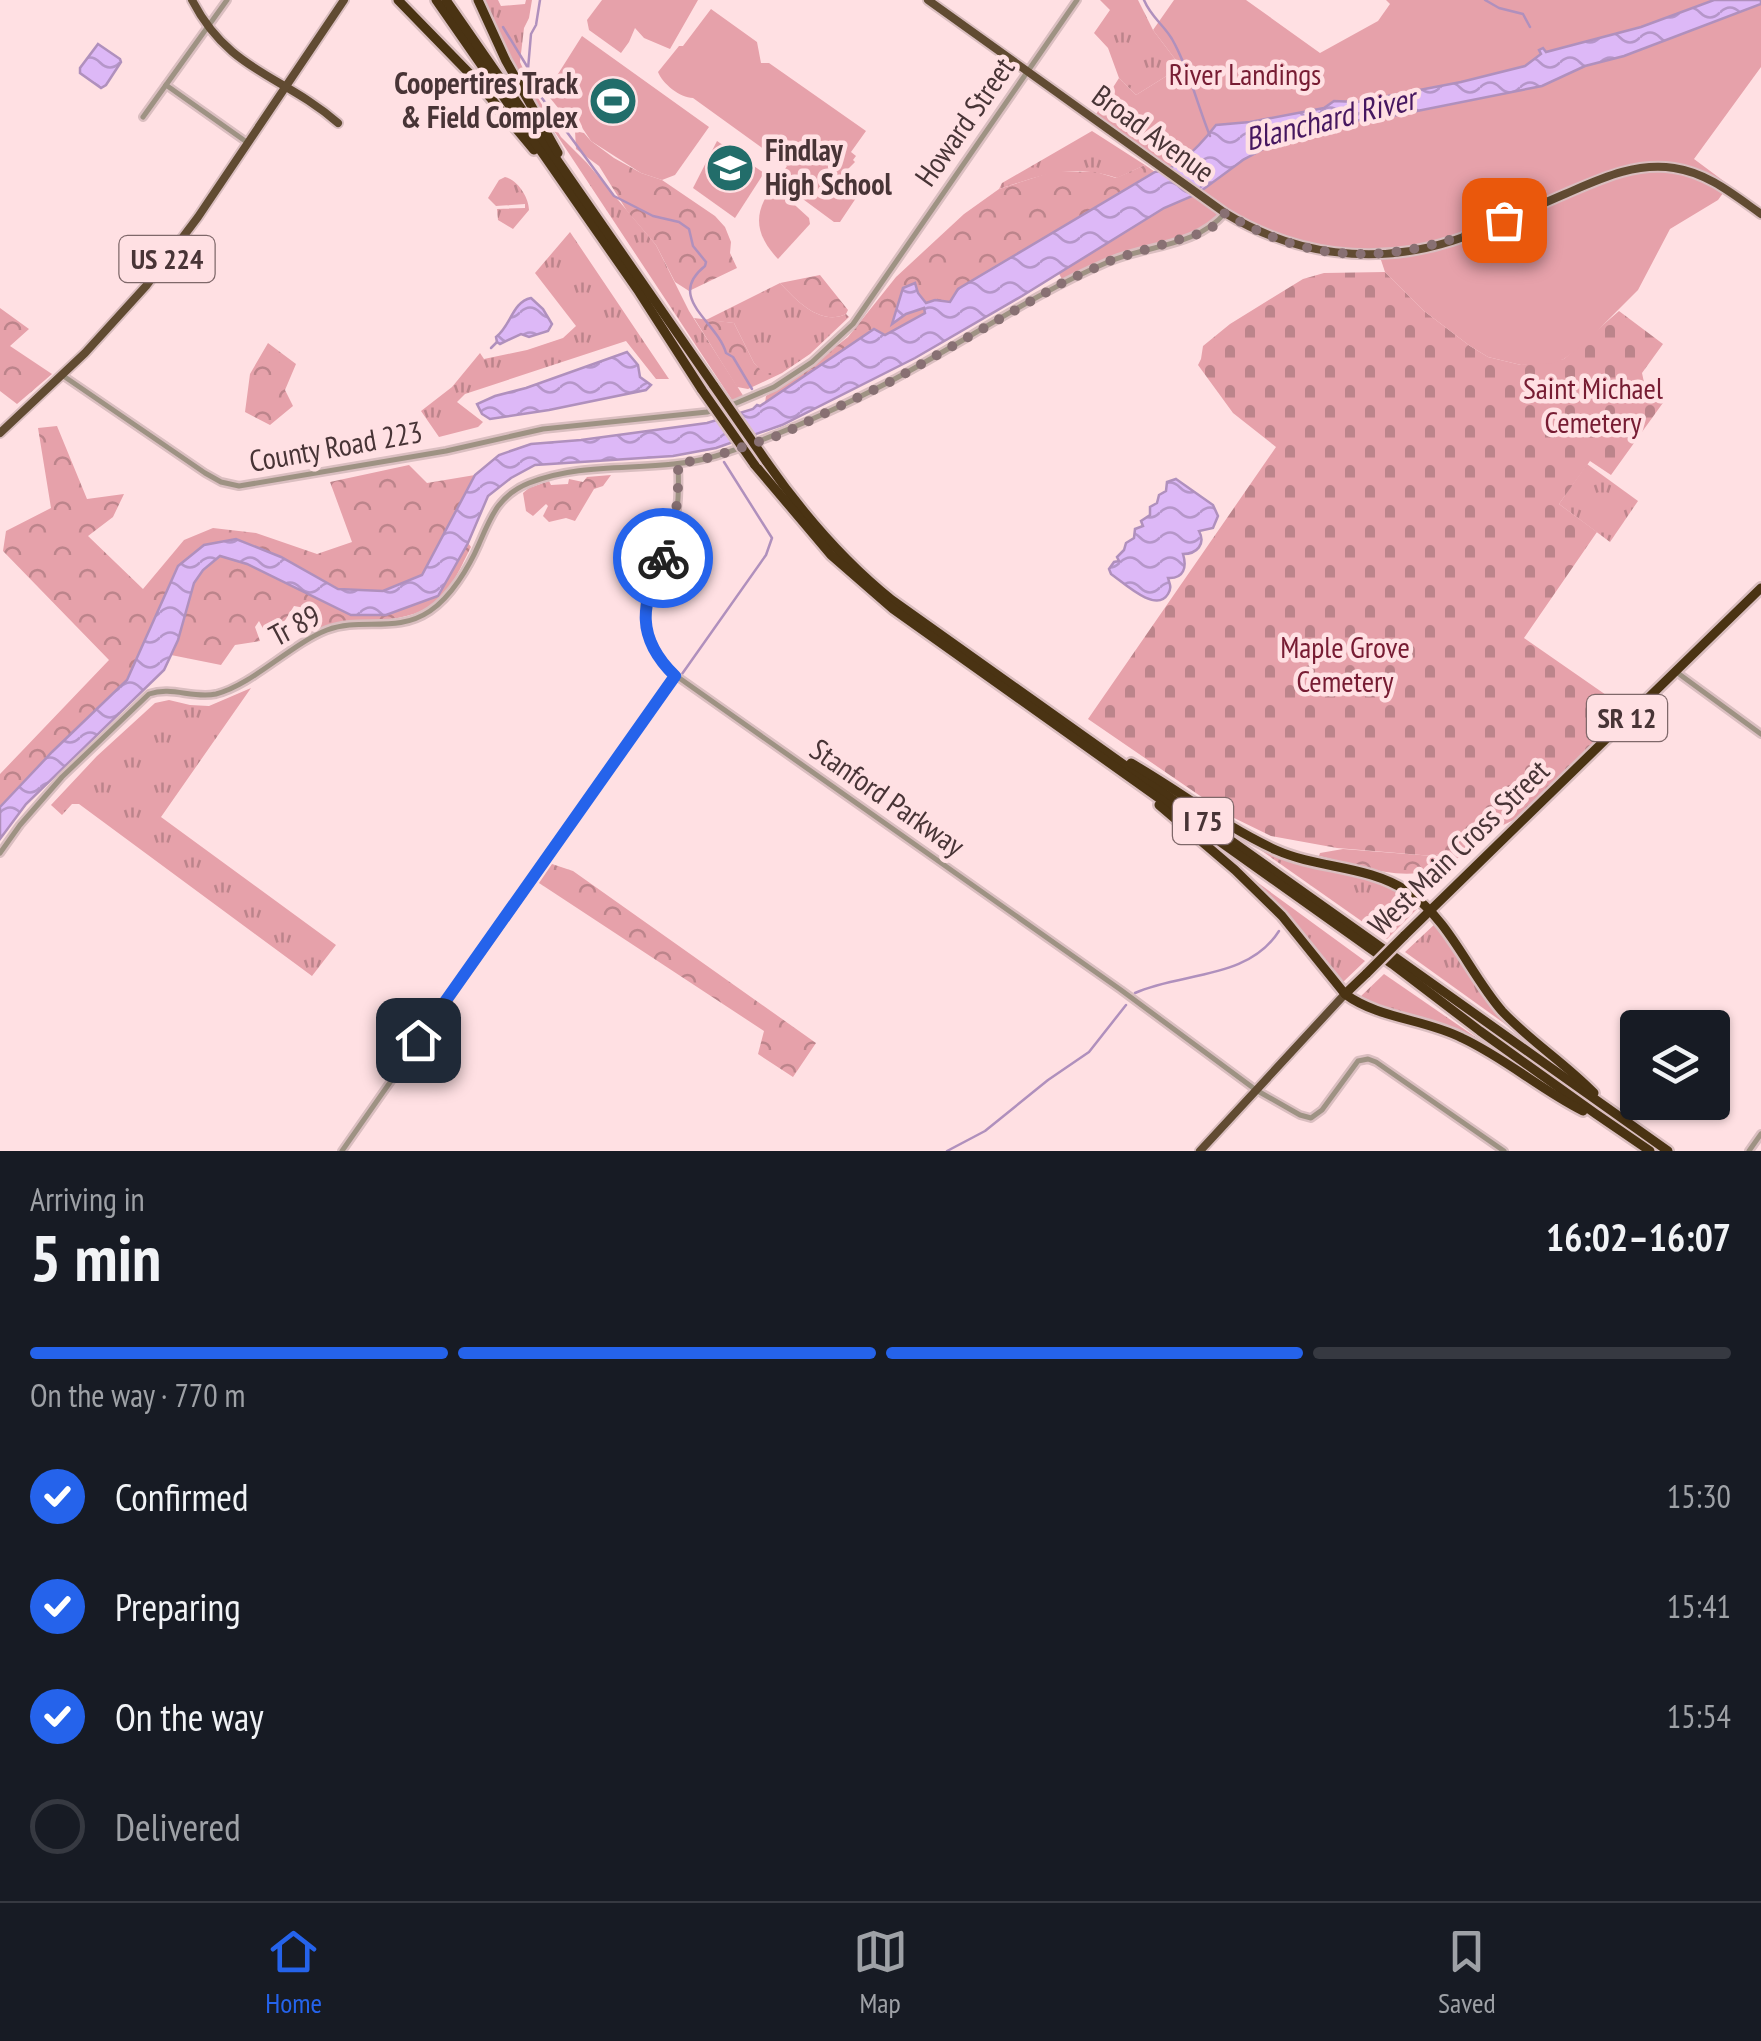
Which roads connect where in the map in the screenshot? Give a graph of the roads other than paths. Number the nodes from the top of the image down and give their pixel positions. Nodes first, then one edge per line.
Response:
1 (192, 0) edge
2 (227, 0) edge
3 (344, 0) edge
4 (398, 0) edge
5 (436, 0) edge
6 (446, 0) edge
7 (478, 0) edge
8 (928, 0) edge
9 (1077, 0) edge
10 (940, 4) edge
11 (208, 27) junction
12 (1028, 72) junction
13 (166, 84) junction
14 (286, 87) junction
15 (143, 117) dead end
16 (338, 123) dead end
17 (248, 143) junction
18 (570, 192) junction
19 (592, 211) junction
20 (1225, 213) junction
21 (1761, 214) edge
22 (62, 375) junction
23 (588, 424) joint
24 (0, 433) edge
25 (678, 464) junction
26 (1761, 588) edge
27 (1674, 672) junction
28 (675, 676) junction
29 (1761, 734) edge
30 (1098, 746) junction
31 (1104, 760) junction
32 (0, 853) edge
33 (1431, 911) junction
34 (1345, 994) junction
35 (1256, 1090) junction
36 (1596, 1114) junction
37 (1761, 1134) edge
38 (1653, 1146) edge
39 (342, 1151) edge
40 (1200, 1151) edge
41 (1504, 1151) edge
42 (1668, 1151) edge
43 (1749, 1151) edge

1 - 11 main road
2 - 11 street
3 - 14 main road, US 224
4 - 18 highway
5 - 18 highway, I 75
6 - 19 highway, I 75
7 - 19 highway
8 - 10 main road, Broad Avenue
9 - 12 street, Howard Street
10 - 12 main road, Broad Avenue
11 - 13 street
11 - 14 main road
12 - 20 main road, Broad Avenue
12 - 23 street, Howard Street
13 - 15 street
13 - 17 street
14 - 16 main road
14 - 17 main road, US 224
17 - 22 main road, US 224
18 - 31 highway, I 75, bridge
19 - 30 highway, I 75, bridge
20 - 21 main road, Broad Avenue
20 - 25 street, Tr 89
22 - 23 street, County Road 223
22 - 24 main road, US 224
25 - 28 street, Stanford Parkway
25 - 32 street, Tr 89
26 - 27 highway, West Main Cross Street / SR 12
27 - 29 street
27 - 33 highway, West Main Cross Street / SR 12
28 - 35 street, Stanford Parkway
28 - 39 street
30 - 33 highway
30 - 38 highway, I 75
31 - 34 highway
31 - 36 highway, I 75
33 - 34 highway, West Main Cross Street / SR 12, bridge
33 - 38 highway
34 - 35 main road, West Main Cross Street / SR 12
34 - 36 highway
35 - 40 main road, West Main Cross Street / SR 12
35 - 41 street, Stanford Parkway
36 - 38 highway, I 75
37 - 43 street
38 - 42 highway, I 75

